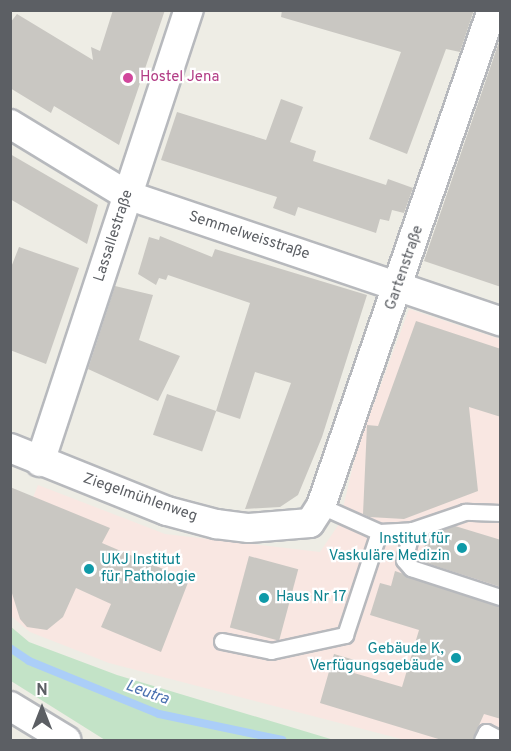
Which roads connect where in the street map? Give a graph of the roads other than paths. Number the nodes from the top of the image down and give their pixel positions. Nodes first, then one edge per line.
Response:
1 (189, 10) edge
2 (492, 10) edge
3 (10, 124) edge
4 (127, 195) junction
5 (399, 285) junction
6 (501, 321) edge
7 (10, 448) edge
8 (40, 462) junction
9 (501, 513) edge
10 (316, 514) junction
11 (412, 530) junction
12 (379, 532) junction
13 (501, 597) edge
14 (222, 641) dead end
15 (10, 706) edge
16 (501, 739) edge
17 (66, 741) edge
18 (482, 741) edge

1 - 4 street, Lassallestraße
2 - 5 street, Gartenstraße
3 - 4 street, Semmelweisstraße
4 - 5 street, Semmelweisstraße
4 - 8 street, Lassallestraße
5 - 6 street, Semmelweisstraße
5 - 10 street, Gartenstraße
7 - 8 street, Ziegelmühlenweg
8 - 10 street, Ziegelmühlenweg
9 - 11 lane
10 - 12 lane
11 - 12 lane
11 - 13 lane
12 - 14 lane
15 - 17 street
16 - 18 lane

